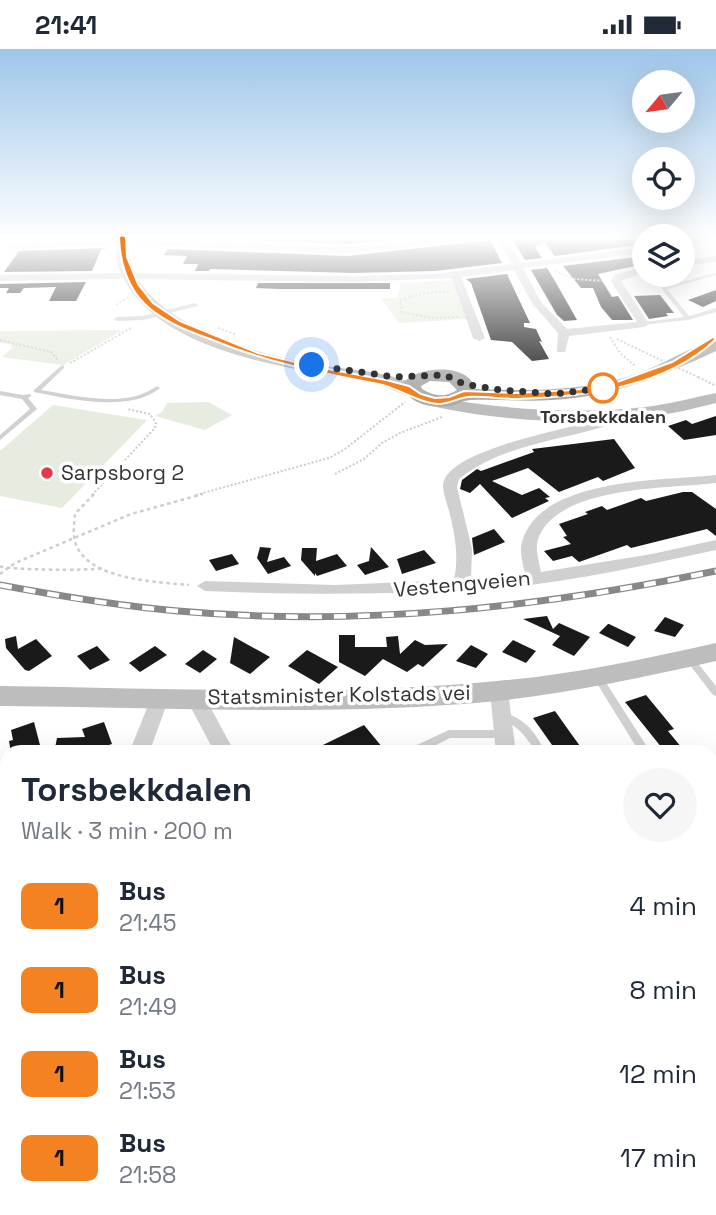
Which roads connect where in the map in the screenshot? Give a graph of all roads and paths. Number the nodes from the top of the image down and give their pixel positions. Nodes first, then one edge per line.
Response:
1 (145, 291) edge
2 (532, 291) edge
3 (623, 291) edge
4 (667, 291) edge
5 (463, 294) joint
6 (131, 295) dead end
7 (116, 305) dead end
8 (195, 305) dead end
9 (716, 310) edge
10 (164, 313) junction
11 (466, 317) dead end
12 (144, 318) junction
13 (117, 319) dead end
14 (688, 319) junction
15 (644, 324) junction
16 (213, 327) dead end
17 (604, 332) junction
18 (564, 333) junction
19 (234, 334) dead end
20 (479, 338) dead end
21 (716, 339) edge
22 (0, 340) edge
23 (716, 345) edge
24 (561, 350) dead end
25 (694, 355) junction
26 (64, 366) junction
27 (638, 368) dead end
28 (716, 386) edge
29 (157, 389) dead end
30 (414, 390) junction
31 (36, 391) junction
32 (0, 393) edge
33 (466, 395) junction
34 (24, 397) junction
35 (716, 398) edge
36 (120, 408) dead end
37 (440, 408) junction
38 (610, 415) junction
39 (0, 438) edge
40 (335, 474) dead end
41 (716, 479) edge
42 (75, 538) junction
43 (716, 545) edge
44 (0, 566) edge
45 (102, 568) junction
46 (5, 570) junction
47 (0, 575) edge
48 (534, 577) junction
49 (205, 586) joint
50 (461, 586) junction
51 (716, 652) edge
52 (689, 657) junction
53 (597, 676) junction
54 (716, 693) edge
55 (0, 697) edge
56 (160, 698) junction
57 (200, 706) dead end
58 (502, 724) edge
59 (143, 745) edge
60 (221, 745) edge
61 (426, 745) edge
62 (536, 745) edge
63 (641, 745) edge

1 - 10 street
2 - 18 street
3 - 15 street
4 - 14 lane
5 - 11 path
5 - 20 street
6 - 7 path
8 - 10 lane
9 - 14 lane
10 - 12 lane
10 - 30 street
12 - 13 lane
12 - 26 path
14 - 15 lane
15 - 17 street
16 - 19 path
17 - 18 street
17 - 27 path
17 - 28 path, bridge
18 - 24 street
21 - 25 main road
22 - 26 path
23 - 25 main road
25 - 33 main road
26 - 31 lane
29 - 31 lane
30 - 33 main road
30 - 37 main road
30 - 42 path
31 - 34 lane
32 - 34 lane
33 - 37 main road
33 - 38 street
34 - 39 lane
35 - 38 street
36 - 42 path
37 - 40 path
38 - 50 street
41 - 48 street
42 - 45 path
42 - 46 path
43 - 48 street, Vestengveien
44 - 46 path
45 - 46 path
45 - 49 path
46 - 47 path
48 - 50 street, Vestengveien
49 - 50 street, Vestengveien
51 - 52 street, Statsminister Kolstads vei
52 - 53 street, Statsminister Kolstads vei
52 - 54 lane
53 - 58 street, Statsminister Kolstads vei
53 - 63 lane
55 - 56 street, Statsminister Kolstads vei
56 - 58 street, Statsminister Kolstads vei
56 - 59 street
57 - 60 street
58 - 61 lane
58 - 62 lane

